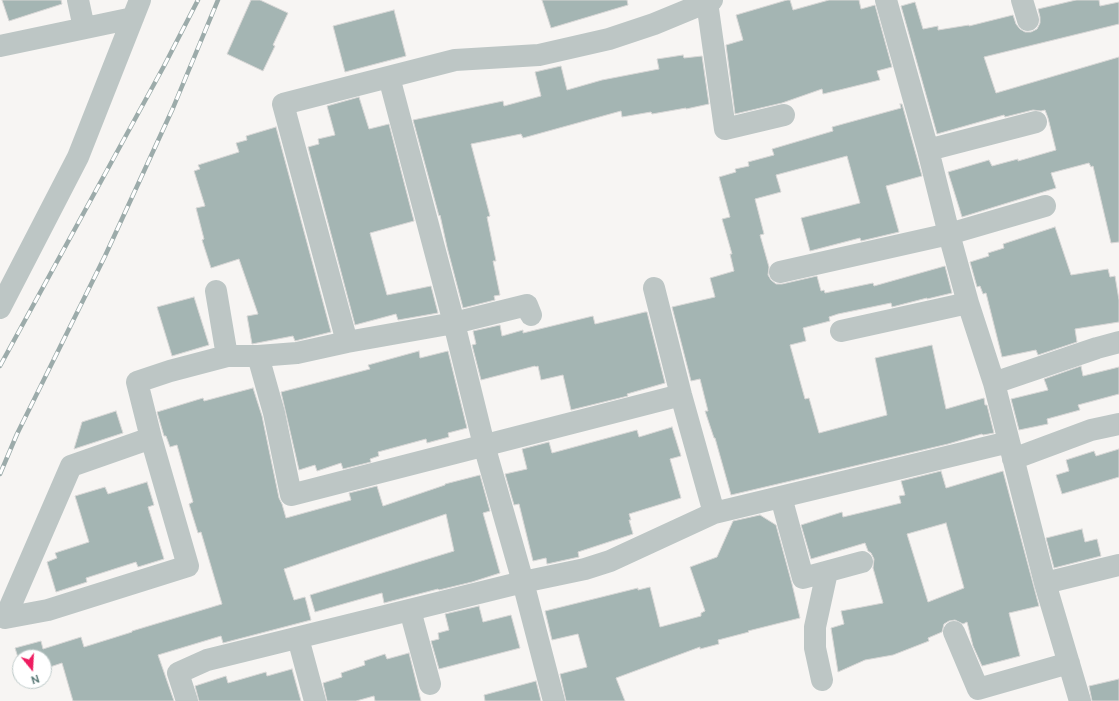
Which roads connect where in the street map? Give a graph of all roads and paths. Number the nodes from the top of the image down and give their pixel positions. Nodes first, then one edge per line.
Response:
1 (78, 0) edge
2 (886, 0) edge
3 (709, 1) edge
4 (136, 9) edge
5 (84, 28) junction
6 (0, 46) edge
7 (389, 77) junction
8 (784, 115) dead end
9 (1036, 122) dead end
10 (928, 150) junction
11 (1045, 206) dead end
12 (949, 234) junction
13 (780, 272) dead end
14 (654, 288) dead end
15 (216, 291) dead end
16 (968, 303) junction
17 (0, 308) edge
18 (531, 315) dead end
19 (454, 323) junction
20 (841, 331) dead end
21 (347, 342) junction
22 (1119, 342) edge
23 (227, 356) junction
24 (258, 356) junction
25 (994, 383) junction
26 (681, 395) junction
27 (1119, 424) edge
28 (151, 438) junction
29 (484, 445) junction
30 (1011, 450) junction
31 (781, 497) junction
32 (714, 513) junction
33 (862, 562) dead end
34 (1119, 565) edge
35 (826, 572) junction
36 (523, 582) junction
37 (1045, 583) junction
38 (410, 610) junction
39 (954, 632) dead end
40 (298, 638) junction
41 (1069, 663) junction
42 (822, 680) dead end
43 (430, 684) dead end
44 (187, 701) edge
45 (315, 701) edge
46 (554, 701) edge
47 (1080, 701) edge

1 - 5 street
2 - 10 street
3 - 7 street
3 - 8 street
4 - 5 street
4 - 17 street
5 - 6 street
7 - 19 street
7 - 21 street
9 - 10 street
10 - 12 street
11 - 12 street
12 - 13 street
12 - 16 street
14 - 26 street
15 - 23 street
16 - 20 street
16 - 25 street
18 - 19 street
19 - 21 street
19 - 29 street
21 - 24 street
22 - 25 street
23 - 24 street
23 - 28 street
24 - 29 street
25 - 30 street
26 - 29 street
26 - 32 street
27 - 30 street
28 - 28 street
29 - 36 street
30 - 31 street
30 - 37 street
31 - 32 street
31 - 35 street
32 - 36 street
33 - 35 street
34 - 37 street
35 - 42 street
36 - 38 street
36 - 46 street
37 - 41 street
38 - 40 street
38 - 43 street
39 - 41 street
40 - 44 street
40 - 45 street
41 - 47 street

